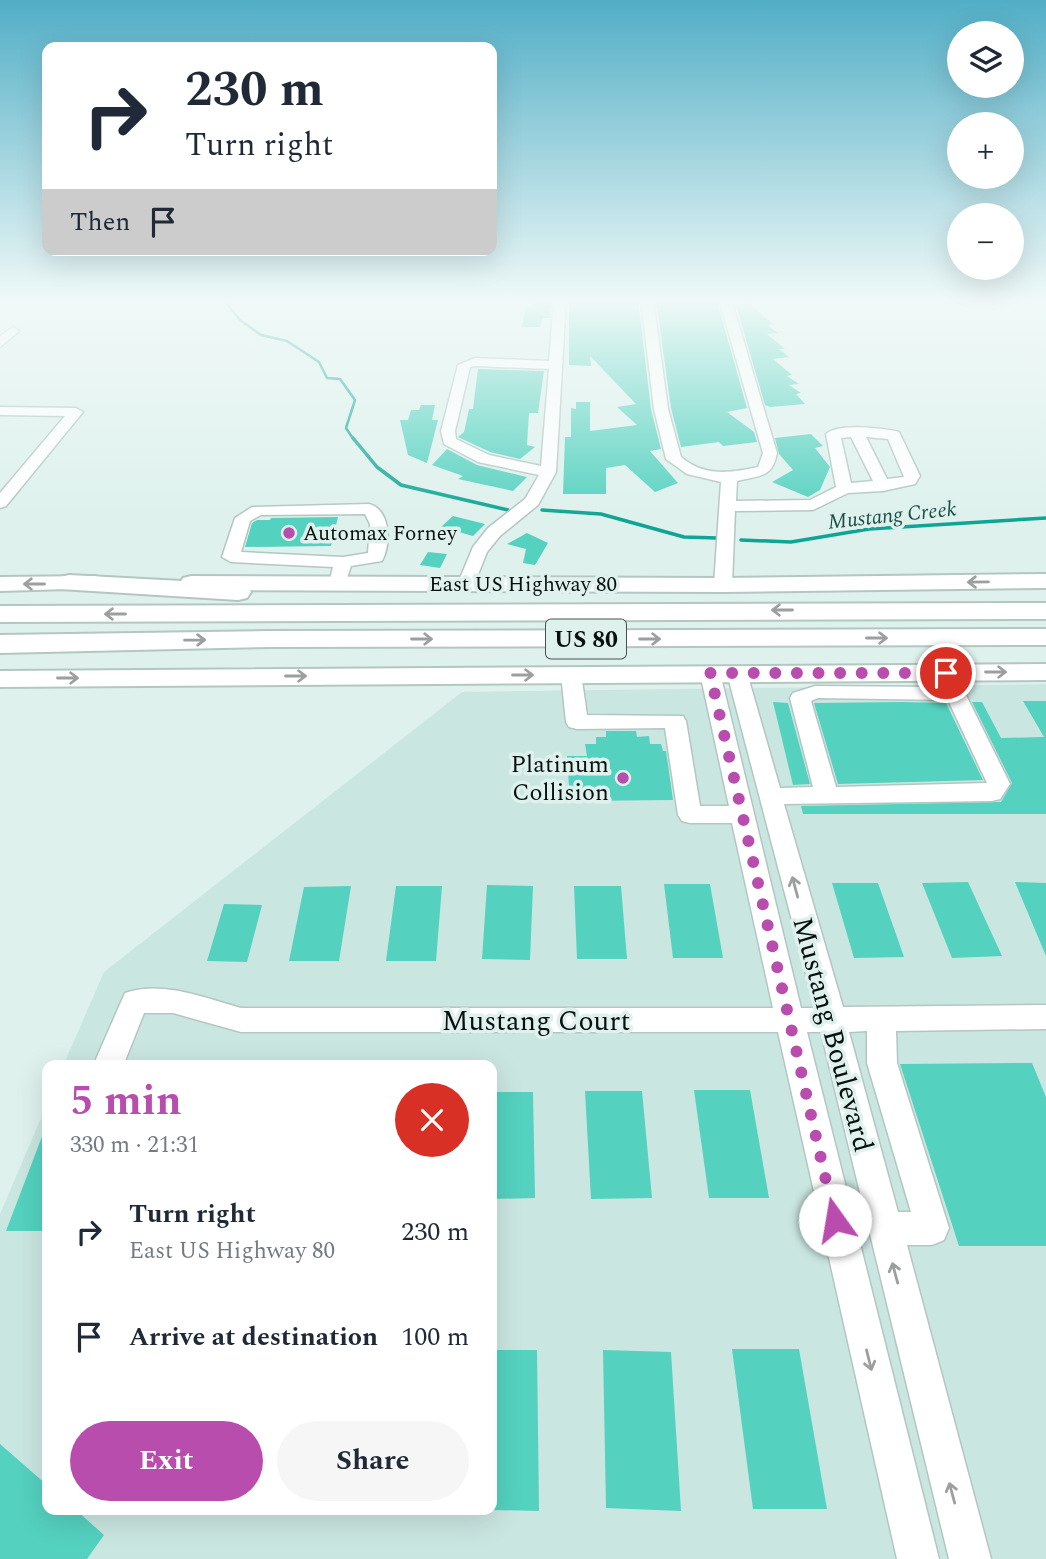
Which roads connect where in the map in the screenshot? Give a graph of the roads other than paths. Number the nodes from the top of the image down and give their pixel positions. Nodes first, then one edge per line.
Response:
1 (462, 372) edge
2 (555, 372) edge
3 (657, 372) edge
4 (746, 372) edge
5 (0, 411) edge
6 (856, 432) junction
7 (548, 472) junction
8 (729, 478) junction
9 (883, 486) junction
10 (7, 488) edge
11 (844, 489) junction
12 (0, 503) edge
13 (728, 506) junction
14 (340, 573) junction
15 (1046, 581) edge
16 (0, 583) edge
17 (69, 583) junction
18 (467, 583) junction
19 (723, 585) junction
20 (1046, 611) edge
21 (527, 612) junction
22 (0, 614) edge
23 (1046, 637) edge
24 (127, 642) junction
25 (0, 644) edge
26 (0, 654) edge
27 (1046, 672) edge
28 (723, 673) junction
29 (571, 674) junction
30 (0, 679) edge
31 (951, 683) junction
32 (827, 795) junction
33 (770, 796) junction
34 (743, 814) junction
35 (879, 1019) junction
36 (790, 1020) junction
37 (832, 1020) junction
38 (1043, 1024) edge
39 (110, 1060) edge
40 (885, 1230) junction
41 (918, 1559) edge
42 (970, 1559) edge

1 - 7 street
2 - 7 street
3 - 8 street
4 - 8 street
5 - 10 street
6 - 9 street
6 - 9 street
6 - 11 street
7 - 18 street
8 - 13 street
9 - 11 street
10 - 12 street
11 - 13 street
13 - 19 street
14 - 14 street
14 - 17 main road, East US Highway 80
14 - 18 main road, East US Highway 80
15 -> 19 main road, East US Highway 80
17 -> 16 main road, East US Highway 80
17 - 21 highway
18 - 19 main road, East US Highway 80
20 -> 21 highway, US 80
21 -> 22 highway, US 80
24 -> 23 highway, US 80
24 - 25 highway, US 80
24 - 26 highway
31 -> 27 main road
28 - 29 main road
28 - 31 main road
28 - 33 street, Mustang Boulevard
28 - 34 street, Mustang Boulevard
30 -> 29 main road
29 - 34 street
31 - 32 street
31 - 32 street
32 - 33 street
37 -> 33 street, Mustang Boulevard
34 - 36 street, Mustang Boulevard
35 - 37 street, Mustang Court
35 - 38 street, Mustang Court
35 - 40 street
36 - 37 street, Mustang Court
36 - 39 street, Mustang Court
36 -> 41 street, Mustang Boulevard
37 - 40 street, Mustang Boulevard
42 -> 40 street, Mustang Boulevard

